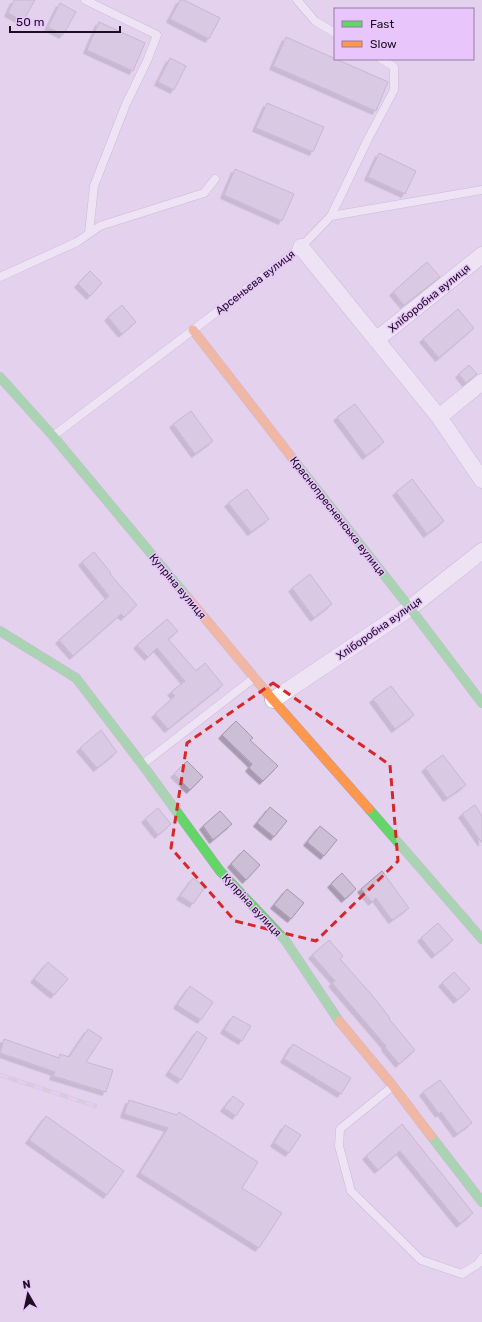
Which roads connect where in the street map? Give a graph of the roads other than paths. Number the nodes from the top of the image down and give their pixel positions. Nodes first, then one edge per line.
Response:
1 (85, 0) edge
2 (297, 0) edge
3 (334, 32) edge
4 (383, 60) edge
5 (216, 178) dead end
6 (482, 190) edge
7 (331, 216) junction
8 (89, 233) junction
9 (301, 247) junction
10 (482, 255) edge
11 (0, 277) edge
12 (193, 330) junction
13 (376, 340) junction
14 (0, 377) edge
15 (482, 382) edge
16 (438, 417) junction
17 (53, 436) junction
18 (482, 480) edge
19 (482, 551) edge
20 (410, 608) junction
21 (0, 631) edge
22 (255, 677) junction
23 (273, 700) junction
24 (482, 703) edge
25 (142, 764) junction
26 (482, 939) edge
27 (393, 1086) junction
28 (482, 1202) edge
29 (482, 1258) edge

1 - 8 lane
2 - 3 lane
4 - 7 lane, Арсеньєва вулиця
5 - 8 lane
6 - 7 lane
7 - 9 lane, Арсеньєва вулиця
8 - 11 lane
9 - 12 lane, Арсеньєва вулиця
9 - 13 street
10 - 13 street, Хліборобна вулиця
12 - 17 lane, Арсеньєва вулиця
12 - 20 street, Краснопресненська вулиця
13 - 16 street
14 - 17 street, Купріна вулиця
15 - 16 street
16 - 18 street
17 - 22 street, Купріна вулиця
19 - 20 street, Хліборобна вулиця
20 - 23 street, Хліборобна вулиця
20 - 24 street, Краснопресненська вулиця
21 - 25 street, Купріна вулиця
22 - 23 street, Купріна вулиця
22 - 25 lane
23 - 26 street, Купріна вулиця
25 - 27 street, Купріна вулиця
27 - 28 street, Купріна вулиця
27 - 29 lane

